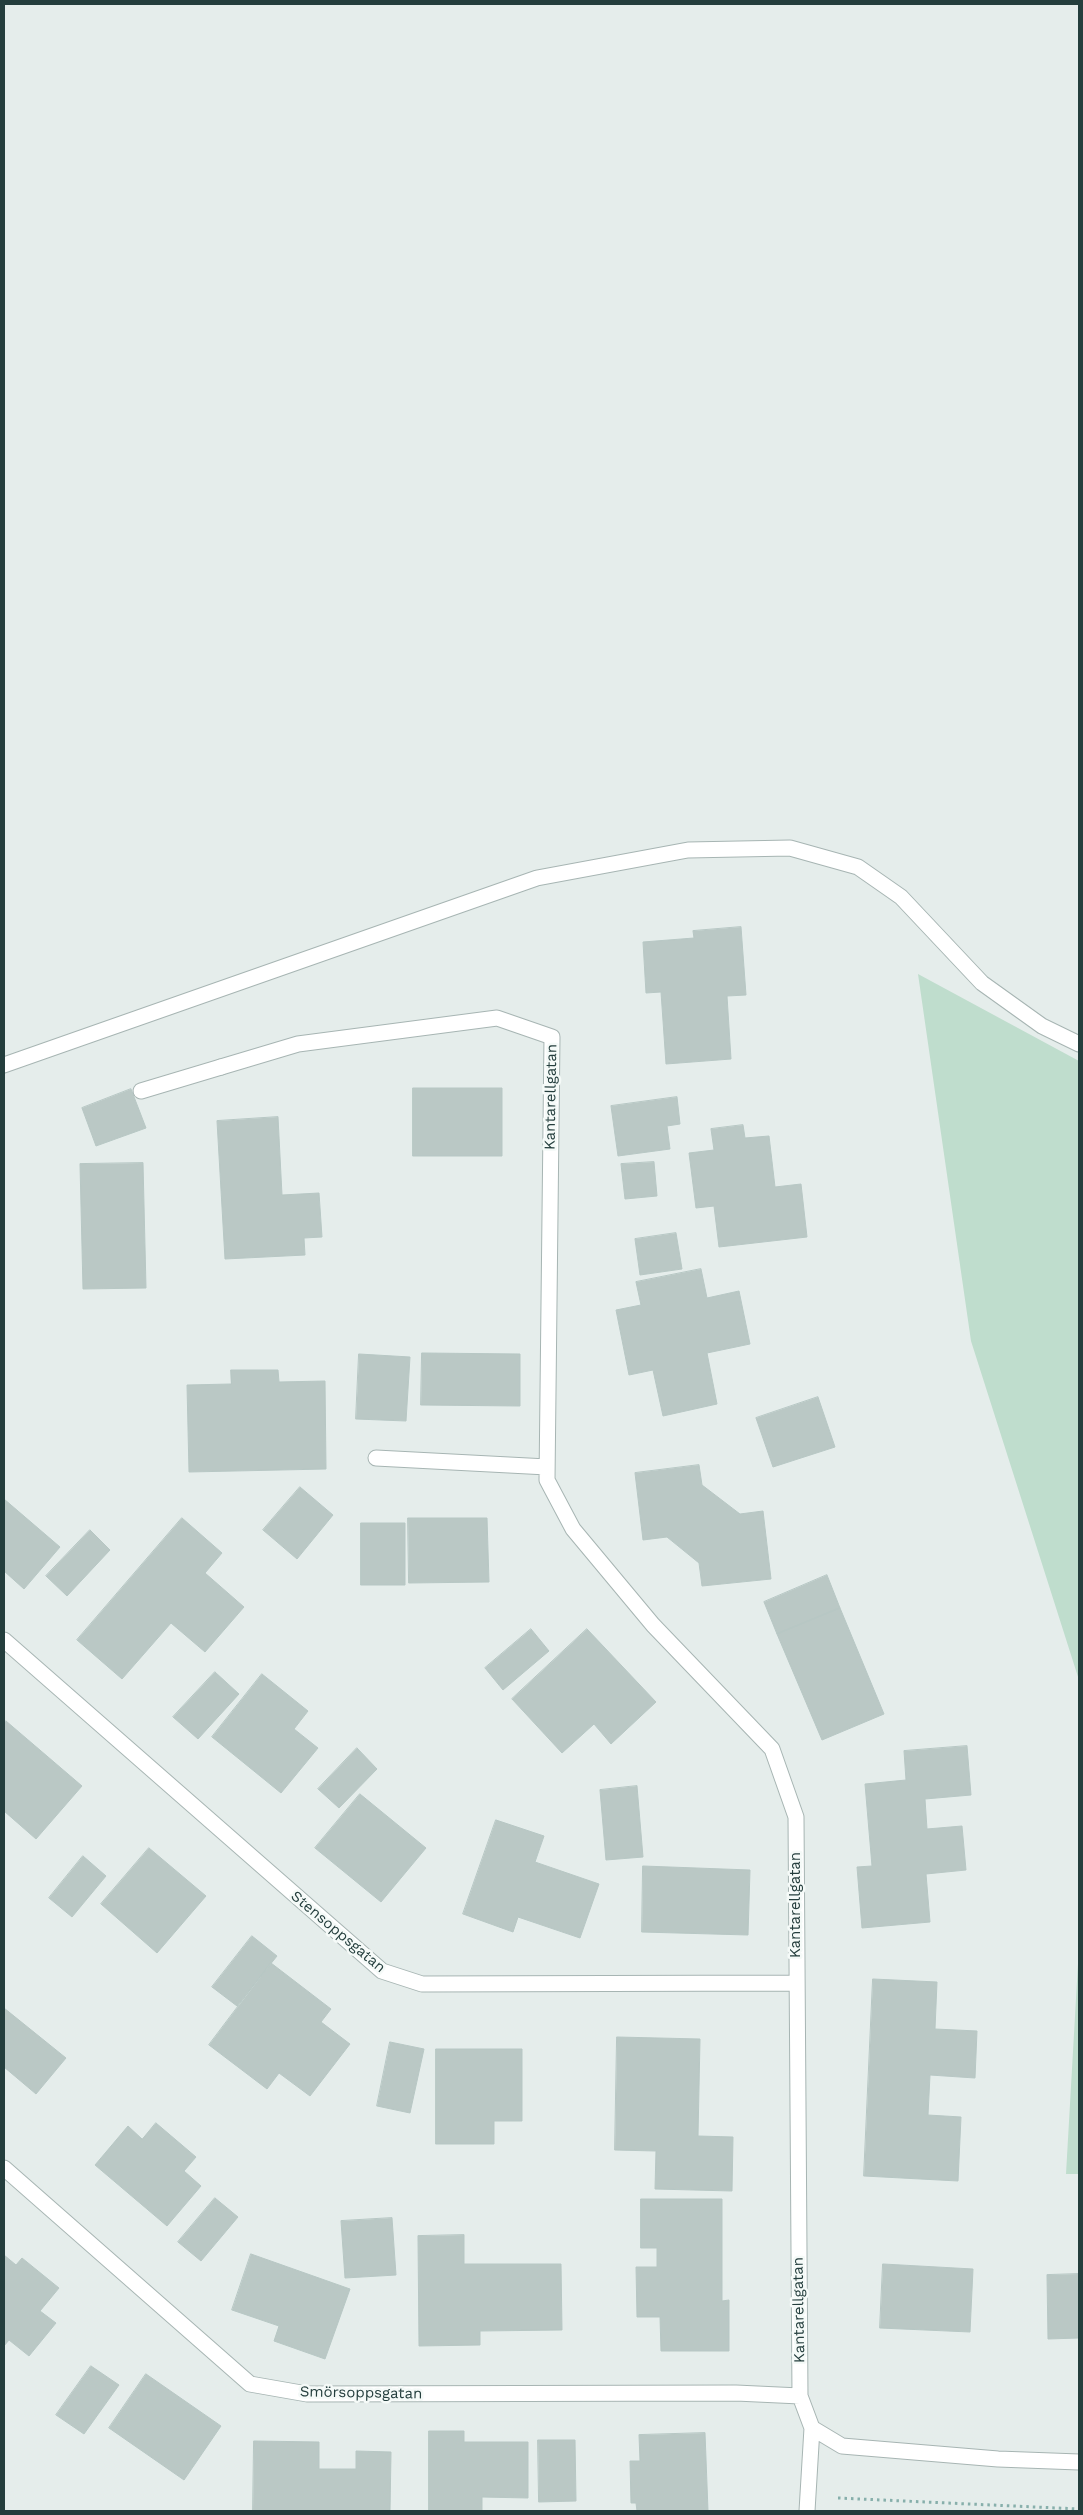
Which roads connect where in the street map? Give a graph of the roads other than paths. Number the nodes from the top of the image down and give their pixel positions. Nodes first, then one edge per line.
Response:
1 (1079, 1044) edge
2 (4, 1065) edge
3 (141, 1091) dead end
4 (376, 1458) dead end
5 (547, 1467) junction
6 (4, 1640) edge
7 (796, 1983) junction
8 (4, 2168) edge
9 (800, 2396) junction
10 (812, 2428) junction
11 (1079, 2462) edge
12 (807, 2504) edge

1 - 2 street
3 - 5 street, Kantarellgatan
4 - 5 street
5 - 7 street, Kantarellgatan
6 - 7 street, Stensoppsgatan
7 - 9 street, Kantarellgatan
8 - 9 street, Smörsoppsgatan
9 - 10 street, Kantarellgatan
10 - 11 street
10 - 12 street, Kantarellgatan

